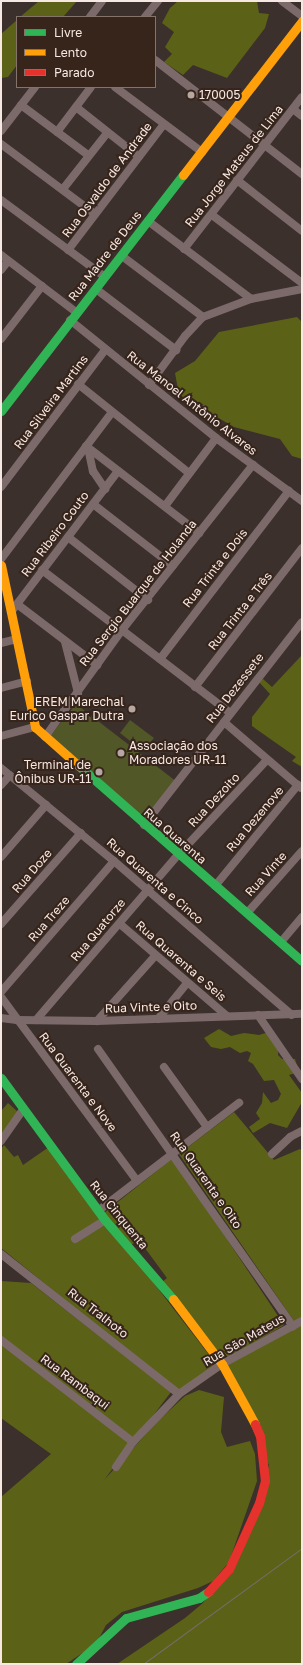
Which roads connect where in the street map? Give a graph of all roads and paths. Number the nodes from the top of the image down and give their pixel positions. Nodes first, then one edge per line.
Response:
1 (102, 1) edge
2 (158, 1) edge
3 (282, 1) edge
4 (93, 16) edge
5 (146, 16) edge
6 (302, 16) edge
7 (302, 21) edge
8 (156, 61) edge
9 (34, 88) edge
10 (90, 88) edge
11 (116, 88) edge
12 (302, 97) edge
13 (21, 105) junction
14 (76, 107) junction
15 (293, 109) junction
16 (302, 116) edge
17 (229, 117) junction
18 (164, 124) junction
19 (1, 131) edge
20 (57, 132) junction
21 (107, 133) junction
22 (1, 144) edge
23 (264, 145) junction
24 (202, 152) junction
25 (88, 156) junction
26 (139, 157) junction
27 (302, 174) edge
28 (237, 180) junction
29 (62, 189) junction
30 (1, 200) edge
31 (95, 214) junction
32 (212, 214) junction
33 (148, 222) junction
34 (302, 231) edge
35 (184, 249) junction
36 (68, 250) junction
37 (1, 256) edge
38 (122, 256) junction
39 (8, 261) junction
40 (1, 270) edge
41 (105, 277) junction
42 (302, 283) edge
43 (42, 286) junction
44 (96, 289) junction
45 (302, 289) edge
46 (251, 299) junction
47 (77, 313) junction
48 (203, 317) junction
49 (70, 320) junction
50 (1, 339) edge
51 (105, 350) junction
52 (176, 350) junction
53 (78, 384) junction
54 (149, 385) junction
55 (1, 411) edge
56 (112, 412) junction
57 (216, 438) junction
58 (87, 447) junction
59 (253, 465) junction
60 (118, 471) junction
61 (189, 473) junction
62 (1, 487) edge
63 (105, 489) junction
64 (289, 491) junction
65 (302, 501) edge
66 (93, 504) junction
67 (165, 506) junction
68 (200, 533) junction
69 (68, 537) junction
70 (302, 548) edge
71 (1, 559) edge
72 (1, 565) edge
73 (173, 566) junction
74 (42, 570) junction
75 (4, 596) edge
76 (148, 600) junction
77 (14, 608) junction
78 (302, 622) edge
79 (122, 631) junction
80 (18, 639) junction
81 (66, 642) junction
82 (1, 643) edge
83 (160, 659) junction
84 (97, 665) junction
85 (27, 681) junction
86 (195, 687) junction
87 (1, 688) edge
88 (78, 693) junction
89 (230, 713) junction
90 (224, 722) junction
91 (35, 727) junction
92 (1, 736) edge
93 (45, 737) junction
94 (266, 760) junction
95 (1, 768) edge
96 (10, 775) junction
97 (1, 785) edge
98 (300, 787) edge
99 (46, 805) junction
100 (144, 824) junction
101 (81, 833) junction
102 (302, 851) edge
103 (178, 855) junction
104 (1, 857) edge
105 (114, 861) junction
106 (215, 886) junction
107 (147, 890) junction
108 (248, 912) junction
109 (302, 917) edge
110 (1, 924) edge
111 (120, 924) junction
112 (281, 942) junction
113 (155, 956) junction
114 (302, 961) edge
115 (187, 983) junction
116 (1, 992) edge
117 (1, 998) edge
118 (302, 1014) edge
119 (258, 1015) junction
120 (292, 1015) junction
121 (227, 1016) junction
122 (1, 1018) edge
123 (158, 1019) junction
124 (17, 1020) junction
125 (36, 1020) junction
126 (97, 1021) junction
127 (98, 1049) dead end
128 (164, 1067) dead end
129 (1, 1078) edge
130 (302, 1079) edge
131 (239, 1103) dead end
132 (23, 1110) junction
133 (208, 1127) junction
134 (302, 1131) edge
135 (1, 1141) edge
136 (173, 1153) junction
137 (272, 1154) dead end
138 (137, 1181) junction
139 (98, 1211) junction
140 (105, 1220) junction
141 (75, 1239) dead end
142 (1, 1254) edge
143 (302, 1321) edge
144 (293, 1326) junction
145 (1, 1340) edge
146 (222, 1364) junction
147 (179, 1394) junction
148 (133, 1442) junction
149 (116, 1468) dead end
150 (76, 1664) edge

1 - 4 street
2 - 5 street
3 - 6 street
7 - 17 street, Rua Madre de Deus
8 - 17 street
9 - 13 street
10 - 14 street
11 - 18 street
12 - 15 street, Rua Jorge Mateus de Lima
13 - 19 street
13 - 20 street
14 - 20 street
14 - 21 street
15 - 16 street
15 - 23 street, Rua Jorge Mateus de Lima
17 - 23 street
17 - 24 street, Rua Madre de Deus
18 - 24 street
18 - 26 street, Rua Osvaldo de Andrade
20 - 25 street
21 - 25 street
21 - 26 street
22 - 29 street
23 - 27 street
23 - 28 street, Rua Jorge Mateus de Lima
24 - 33 street, Rua Madre de Deus
25 - 29 street
26 - 31 street, Rua Osvaldo de Andrade
28 - 32 street, Rua Jorge Mateus de Lima
28 - 34 street
29 - 31 street
30 - 36 street
31 - 36 street, Rua Osvaldo de Andrade
32 - 35 street, Rua Jorge Mateus de Lima
32 - 42 street
33 - 35 street
33 - 38 street, Rua Madre de Deus
35 - 46 street
36 - 41 street
37 - 39 street
38 - 41 street, Rua Madre de Deus
38 - 48 street
39 - 40 street
39 - 43 street
41 - 44 street, Rua Madre de Deus
43 - 47 street
43 - 50 street
44 - 47 street, Rua Madre de Deus
44 - 52 street
45 - 46 street
46 - 48 street
47 - 49 street, Rua Madre de Deus
48 - 52 street
49 - 51 street, Rua Manoel Antônio Alvares
49 - 55 street, Rua Madre de Deus
51 - 53 street, Rua Silveira Martins
51 - 54 street, Rua Manoel Antônio Alvares
52 - 54 street
53 - 56 street
53 - 62 street, Rua Silveira Martins
54 - 57 street, Rua Manoel Antônio Alvares
56 - 58 street
56 - 61 street
57 - 59 street, Rua Manoel Antônio Alvares
57 - 61 street
58 - 60 street
58 - 63 street
58 - 71 street
59 - 64 street, Rua Manoel Antônio Alvares
59 - 68 street, Rua Sergio Buarque de Holanda
60 - 63 street, Rua Ribeiro Couto
60 - 67 street
61 - 67 street
63 - 66 street, Rua Ribeiro Couto
64 - 65 street, Rua Manoel Antônio Alvares
64 - 83 street, Rua Trinta e Dois
66 - 69 street, Rua Ribeiro Couto
66 - 73 street
67 - 68 street
68 - 73 street, Rua Sergio Buarque de Holanda
69 - 74 street, Rua Ribeiro Couto
69 - 76 street
70 - 86 street, Rua Trinta e Três
72 - 75 street
73 - 76 street, Rua Sergio Buarque de Holanda
74 - 77 street, Rua Ribeiro Couto
74 - 79 street
75 - 77 street
76 - 79 street, Rua Sergio Buarque de Holanda
77 - 80 street
77 - 81 street
78 - 89 street, Rua Dezessete
79 - 83 street
79 - 84 street, Rua Sergio Buarque de Holanda
80 - 82 street
80 - 85 street
81 - 84 street
81 - 88 street
83 - 86 street
84 - 88 street, Rua Sergio Buarque de Holanda
85 - 87 street
85 - 91 street
86 - 89 street
88 - 93 street, Rua Sergio Buarque de Holanda
89 - 90 street, Rua Dezessete
90 - 94 street
90 - 100 street, Rua Dezessete
91 - 92 street
91 - 93 street, Rua Quarenta
93 - 100 street, Rua Quarenta
94 - 98 street
94 - 103 street, Rua Dezoito
95 - 96 street, Rua Quarenta e Cinco
96 - 97 street
96 - 99 street, Rua Quarenta e Cinco
98 - 106 street, Rua Dezenove
99 - 101 street, Rua Quarenta e Cinco
99 - 104 street
100 - 103 street, Rua Quarenta
101 - 105 street, Rua Quarenta e Cinco
101 - 110 street, Rua Doze
102 - 108 street, Rua Vinte
103 - 106 street, Rua Quarenta
103 - 107 street, Rua Quatorze
105 - 107 street, Rua Quarenta e Cinco
105 - 116 street, Rua Treze
106 - 108 street, Rua Quarenta
107 - 111 street, Rua Quatorze
107 - 120 street, Rua Quarenta e Cinco
108 - 112 street, Rua Quarenta
109 - 112 street
111 - 113 street, Rua Quarenta e Seis
111 - 125 street, Rua Quatorze
112 - 114 street, Rua Quarenta
113 - 115 street, Rua Quarenta e Seis
113 - 126 street
115 - 121 street, Rua Quarenta e Seis
115 - 123 street
117 - 124 street, Rua Quarenta e Nove
118 - 120 street, Rua Vinte e Oito
119 - 120 street, Rua Vinte e Oito
119 - 121 street, Rua Vinte e Oito
119 - 130 street
121 - 123 street, Rua Vinte e Oito
122 - 124 street, Rua Vinte e Oito
123 - 126 street, Rua Vinte e Oito
124 - 125 street, Rua Vinte e Oito
124 - 138 street, Rua Quarenta e Nove
125 - 126 street, Rua Vinte e Oito
127 - 136 street, Rua Quarenta e Oito
128 - 133 street
129 - 132 street, Rua Cinquenta
131 - 133 street
132 - 135 street
132 - 139 street, Rua Cinquenta
133 - 136 street
134 - 137 street
136 - 138 street
136 - 144 street, Rua Quarenta e Oito
138 - 139 street
139 - 140 street, Rua Cinquenta
140 - 141 street
140 - 146 street, Rua Cinquenta
142 - 147 street, Rua Tralhoto
143 - 144 street, Rua São Mateus
144 - 146 street, Rua São Mateus
145 - 148 street, Rua Rambaqui
146 - 147 street, Rua São Mateus
146 - 150 street, Rua Cinquenta
147 - 148 street, Rua São Mateus
148 - 149 street, Rua São Mateus

